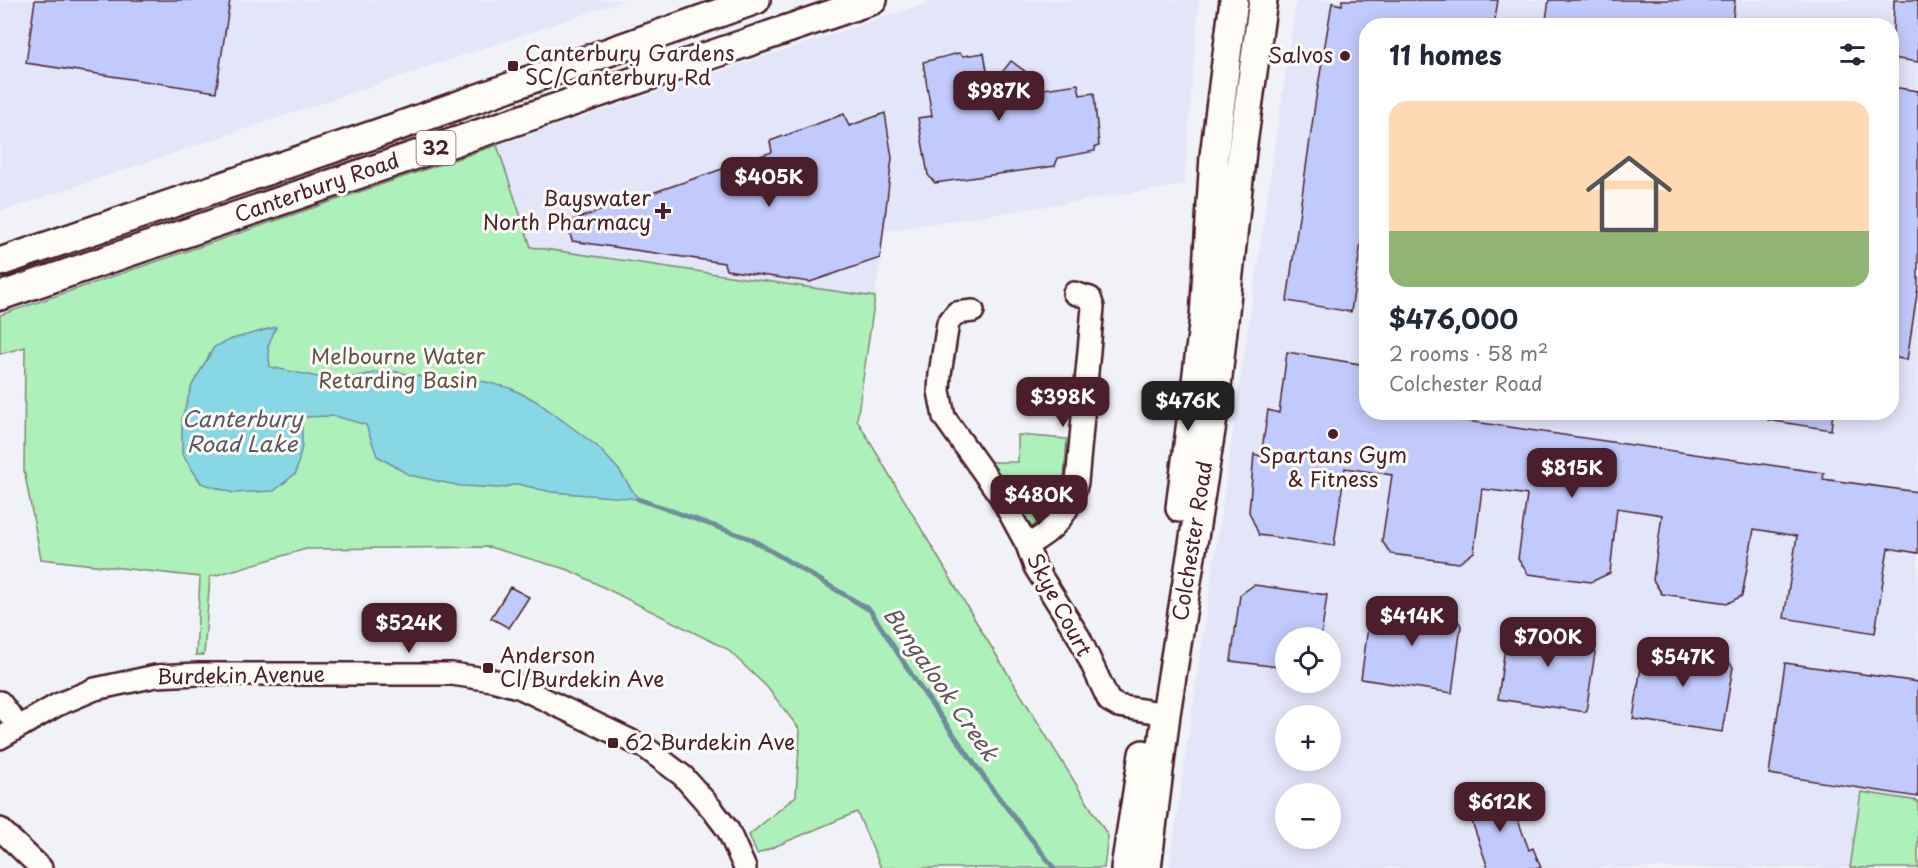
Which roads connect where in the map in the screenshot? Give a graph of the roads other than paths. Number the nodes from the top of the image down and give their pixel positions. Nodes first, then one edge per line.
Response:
1 (756, 0) edge
2 (873, 0) edge
3 (1234, 0) edge
4 (1263, 0) edge
5 (637, 43) junction
6 (646, 76) junction
7 (46, 246) junction
8 (0, 262) edge
9 (56, 277) junction
10 (0, 296) edge
11 (1083, 298) dead end
12 (973, 311) dead end
13 (1027, 544) junction
14 (0, 702) edge
15 (1158, 712) junction
16 (18, 726) junction
17 (0, 738) edge
18 (0, 829) edge
19 (41, 868) edge
20 (745, 868) edge
21 (1125, 868) edge
22 (1147, 868) edge

1 - 5 main road, Canterbury Road / 32
2 - 6 main road, Canterbury Road / 32
3 - 15 main road, Colchester Road
4 - 15 main road, Colchester Road
5 - 6 street
5 - 7 main road, Canterbury Road / 32
6 - 9 main road, Canterbury Road / 32
7 - 8 main road, Canterbury Road / 32
7 - 9 main road
9 - 10 main road, Canterbury Road / 32
11 - 13 street
12 - 13 street, Skye Court
13 - 15 street, Skye Court
14 - 16 street
15 - 21 main road, Colchester Road
15 - 22 main road, Colchester Road
16 - 17 street, Burdekin Avenue
16 - 20 street, Burdekin Avenue
18 - 19 street

